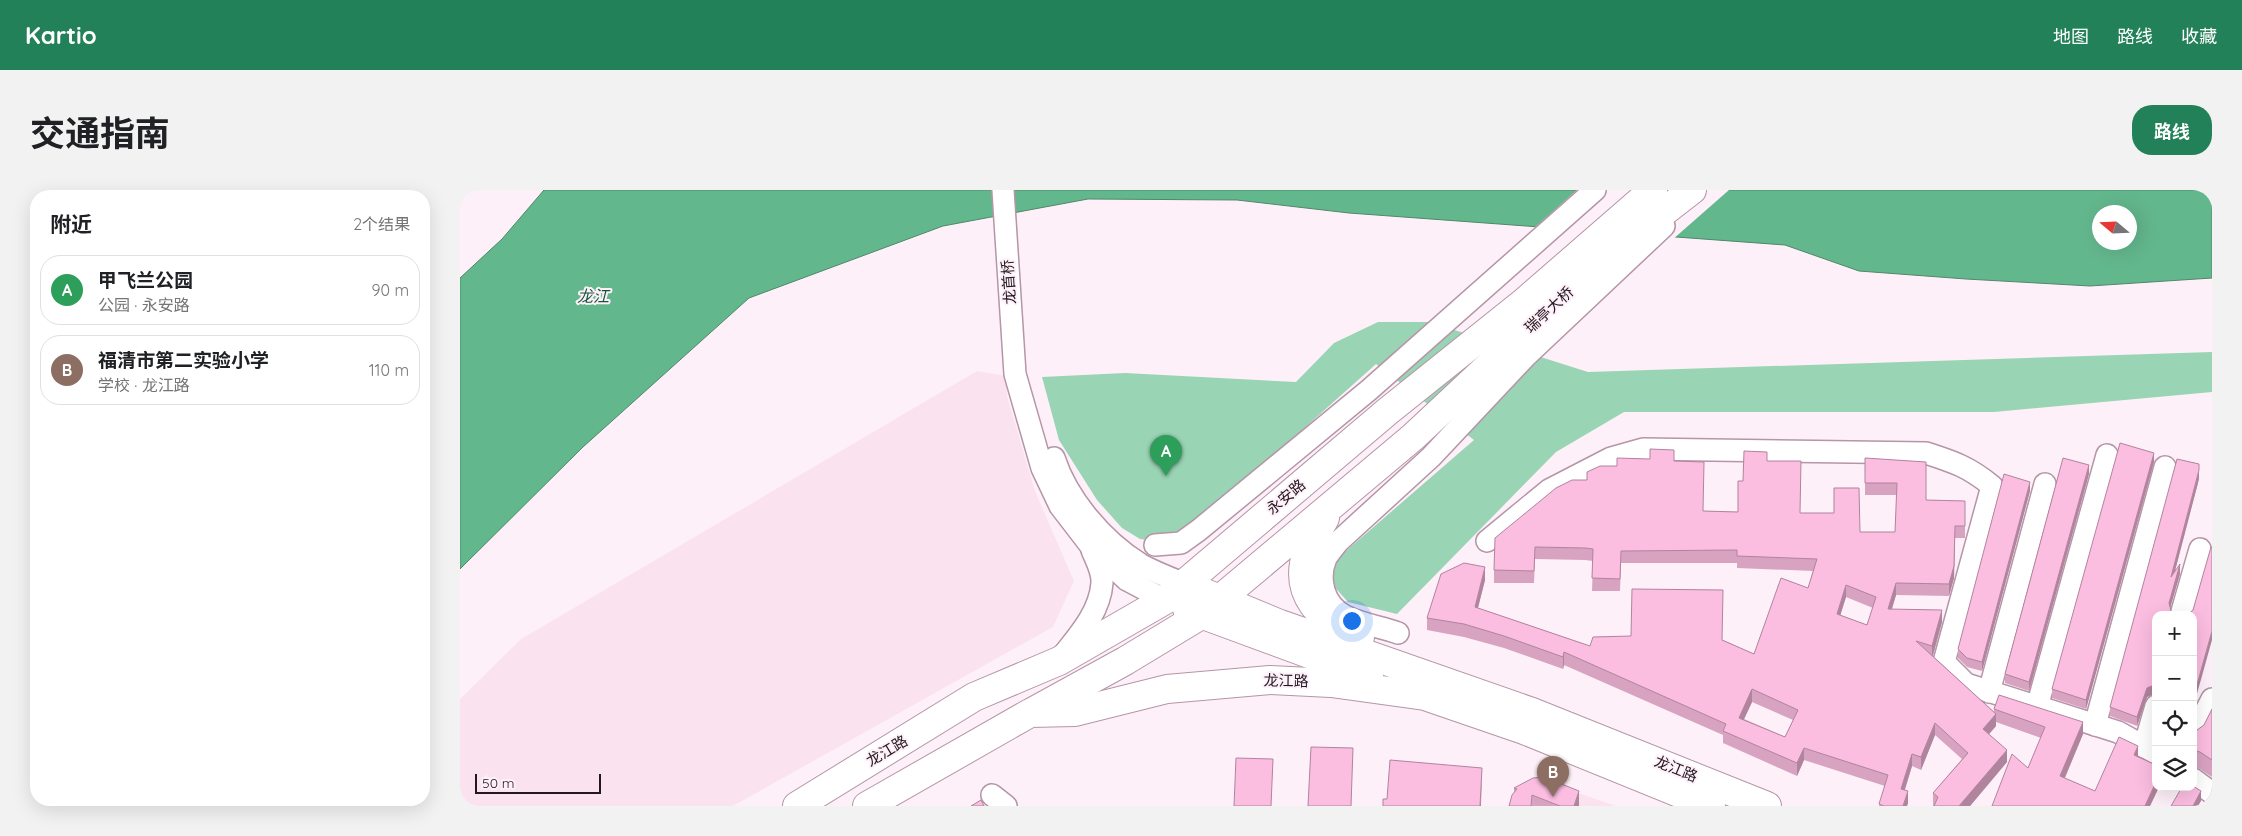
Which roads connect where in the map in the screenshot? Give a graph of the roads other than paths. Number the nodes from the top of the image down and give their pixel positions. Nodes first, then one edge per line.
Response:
1 (1003, 190) edge
2 (1013, 190) edge
3 (1595, 190) edge
4 (1653, 190) edge
5 (1692, 190) edge
6 (1704, 190) edge
7 (1021, 374) junction
8 (1388, 411) joint
9 (2107, 455) dead end
10 (2165, 467) dead end
11 (2045, 484) dead end
12 (1334, 502) junction
13 (1487, 540) dead end
14 (1090, 545) junction
15 (1155, 545) dead end
16 (2200, 549) dead end
17 (1175, 592) junction
18 (1210, 607) junction
19 (2182, 611) edge
20 (1398, 633) dead end
21 (1059, 661) junction
22 (1397, 664) junction
23 (1989, 692) junction
24 (1425, 696) junction
25 (2212, 699) edge
26 (2037, 707) junction
27 (1030, 713) junction
28 (2095, 725) junction
29 (2197, 728) edge
30 (2152, 735) edge
31 (2150, 750) edge
32 (2197, 782) edge
33 (2212, 793) edge
34 (797, 806) edge
35 (867, 806) edge
36 (1711, 806) edge
37 (1767, 806) edge

1 - 7 street, 龙首桥
2 - 7 street, 龙首桥
3 - 15 street
4 - 8 main road, 瑞亭大桥
5 - 12 main road, 瑞亭大桥
6 - 20 street
7 - 14 street
7 - 17 street
8 - 17 main road, 永安路
9 - 26 street
10 - 28 street
11 - 23 street
12 - 18 main road
12 - 22 main road
13 - 23 street
14 - 17 street
14 - 21 street
16 - 19 street
17 - 18 main road
17 - 21 main road, 永安路
18 - 22 main road, 龙江路
18 - 24 main road
18 - 27 main road
21 - 34 main road, 龙江路
22 - 37 main road, 龙江路
23 - 26 street
24 - 27 main road, 龙江路
24 - 36 main road, 龙江路
25 - 29 street
26 - 28 street
27 - 35 main road, 龙江路
28 - 31 street
30 - 31 street
32 - 33 street

